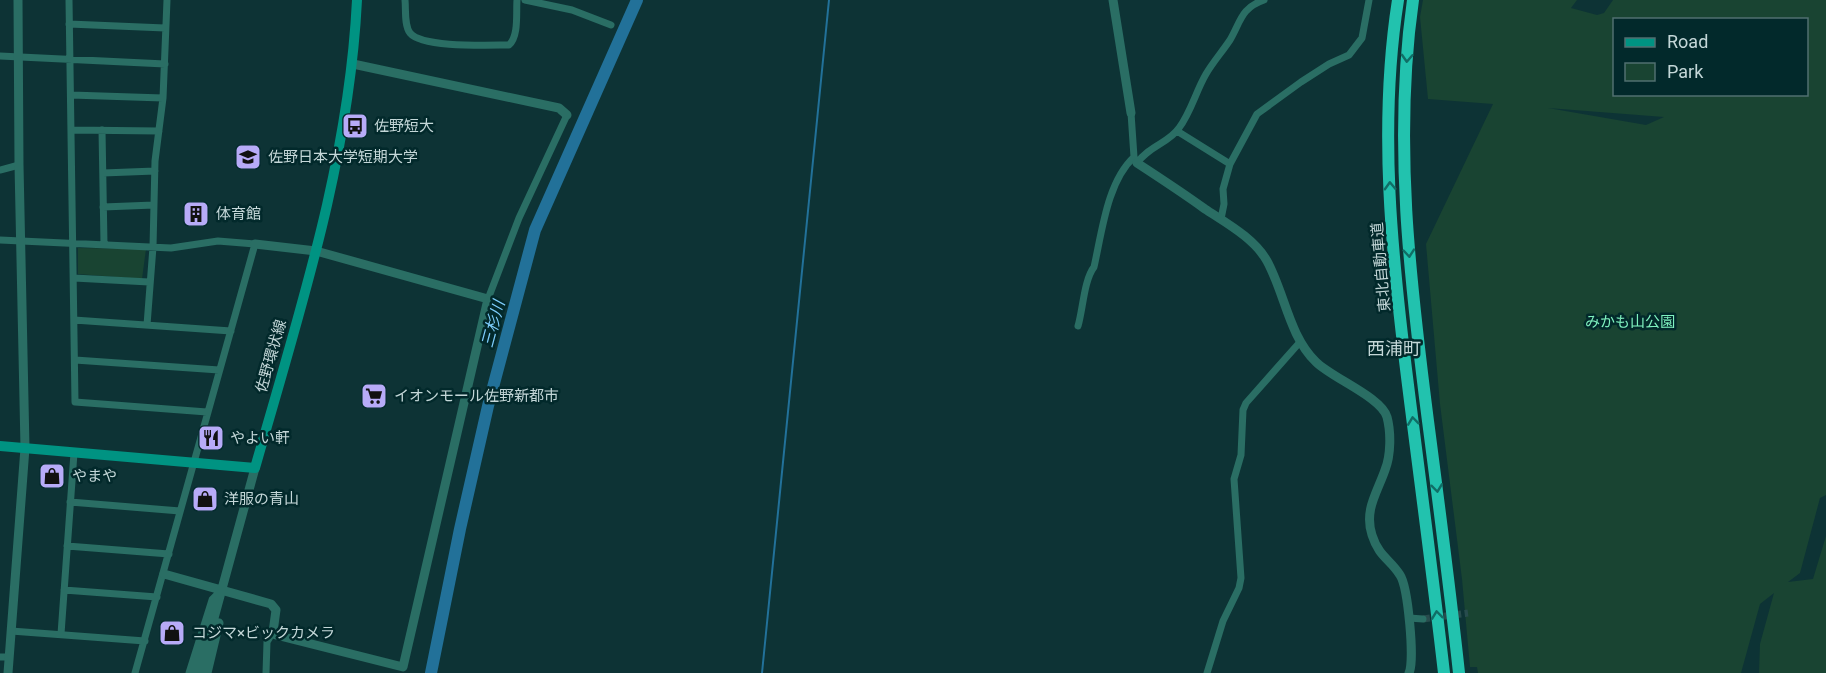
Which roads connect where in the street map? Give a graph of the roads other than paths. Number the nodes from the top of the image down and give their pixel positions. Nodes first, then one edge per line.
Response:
1 (18, 0) edge
2 (69, 0) edge
3 (167, 0) edge
4 (357, 0) edge
5 (405, 0) edge
6 (517, 0) edge
7 (525, 0) edge
8 (1113, 0) edge
9 (1264, 0) edge
10 (1369, 0) edge
11 (1398, 0) edge
12 (1413, 0) edge
13 (69, 24) junction
14 (611, 25) dead end
15 (165, 28) junction
16 (0, 56) edge
17 (18, 57) junction
18 (69, 59) junction
19 (165, 64) junction
20 (353, 64) junction
21 (70, 95) junction
22 (163, 98) junction
23 (1131, 112) joint
24 (567, 116) joint
25 (71, 130) junction
26 (102, 130) junction
27 (159, 131) junction
28 (1177, 131) junction
29 (1136, 160) junction
30 (1230, 164) junction
31 (19, 165) junction
32 (0, 170) edge
33 (155, 171) junction
34 (103, 173) junction
35 (154, 205) junction
36 (103, 207) junction
37 (1221, 219) junction
38 (0, 240) edge
39 (22, 240) junction
40 (72, 243) junction
41 (104, 244) junction
42 (255, 244) junction
43 (153, 247) junction
44 (316, 251) junction
45 (74, 278) junction
46 (149, 282) junction
47 (488, 299) junction
48 (74, 320) junction
49 (147, 325) junction
50 (1078, 326) dead end
51 (231, 331) junction
52 (1300, 342) junction
53 (75, 360) junction
54 (219, 370) junction
55 (207, 412) junction
56 (0, 446) edge
57 (26, 448) junction
58 (74, 453) junction
59 (193, 463) junction
60 (255, 468) junction
61 (70, 502) junction
62 (180, 511) junction
63 (67, 546) junction
64 (169, 554) junction
65 (164, 574) junction
66 (64, 590) junction
67 (222, 590) junction
68 (158, 597) junction
69 (1409, 618) junction
70 (1423, 619) tunnel mouth
71 (0, 630) edge
72 (11, 631) junction
73 (273, 632) junction
74 (61, 634) junction
75 (145, 641) junction
76 (5, 657) edge
77 (403, 670) edge
78 (8, 673) edge
79 (135, 673) edge
80 (190, 673) edge
81 (199, 673) edge
82 (207, 673) edge
83 (266, 673) edge
84 (1207, 673) edge
85 (1409, 673) edge
86 (1444, 673) edge
87 (1459, 673) edge

1 - 17 street
2 - 13 street
3 - 15 street
4 - 20 main road, 佐野環状線
5 - 6 street
7 - 14 street
8 - 23 street
9 - 28 street
10 - 30 street
86 -> 11 highway, 東北自動車道
12 -> 87 highway, 東北自動車道
13 - 15 street
13 - 18 street
15 - 19 street
16 - 17 street
17 - 18 street
17 - 31 street
18 - 19 street
18 - 21 street
19 - 22 street
20 - 24 street
20 - 44 main road, 佐野環状線
21 - 22 street
21 - 25 street
22 - 27 street
23 - 29 street
24 - 47 street
25 - 26 street
25 - 40 street
26 - 27 street
26 - 34 street
27 - 33 street
28 - 29 street
28 - 30 street
29 - 37 street
29 - 50 street
30 - 37 street
31 - 32 street
31 - 39 street
33 - 34 street
33 - 35 street
34 - 36 street
35 - 36 street
35 - 43 street
36 - 41 street
37 - 52 street
38 - 39 street
39 - 40 street
39 - 57 street
40 - 41 street
40 - 45 street
41 - 43 street
42 - 43 street
42 - 44 street
42 - 51 street
43 - 46 street
44 - 47 street
44 - 60 main road, 佐野環状線
45 - 46 street
45 - 48 street
46 - 49 street
47 - 77 street
48 - 49 street
48 - 53 street
49 - 51 street
51 - 54 street
52 - 69 street
52 - 84 street
53 - 54 street
53 - 55 street
54 - 55 street
55 - 59 street
56 - 57 main road
57 - 58 main road
57 - 72 street
58 - 59 main road
58 - 61 street
59 - 60 main road
59 - 62 street
60 - 67 street
61 - 62 street
61 - 63 street
62 - 64 street
63 - 64 street
63 - 66 street
64 - 65 street
65 - 67 street
65 - 68 street
66 - 68 street
66 - 74 street
67 - 73 street
67 - 80 street
67 - 81 street
67 - 82 street
68 - 75 street
69 - 70 street
69 - 85 street
71 - 72 street
72 - 74 street
72 - 76 street
73 - 77 street
73 - 83 street
74 - 75 street
75 - 79 street
76 - 78 street

